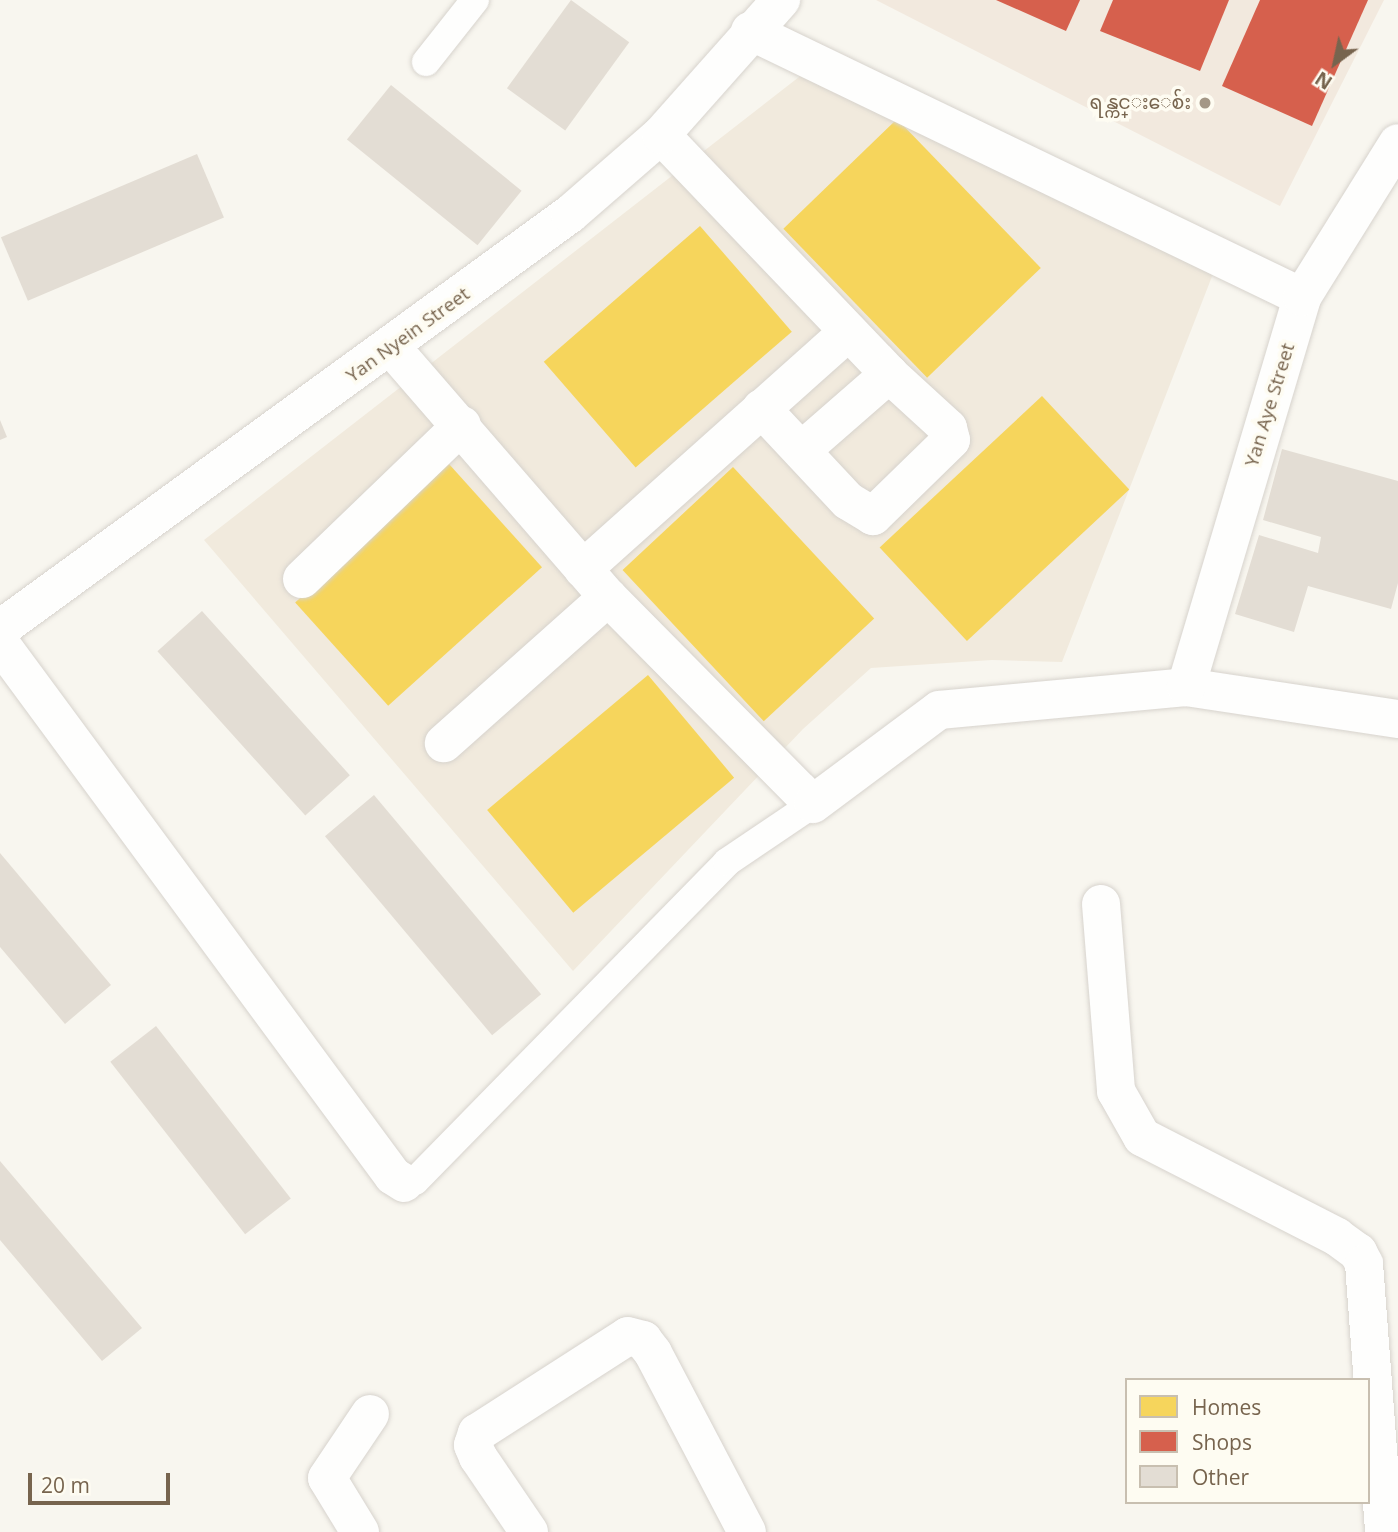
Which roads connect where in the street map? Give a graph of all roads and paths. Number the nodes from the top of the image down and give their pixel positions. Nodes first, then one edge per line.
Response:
1 (475, 0) edge
2 (780, 0) edge
3 (750, 32) junction
4 (426, 62) dead end
5 (661, 135) junction
6 (1398, 143) edge
7 (1302, 297) junction
8 (848, 332) junction
9 (392, 348) junction
10 (888, 374) junction
11 (761, 408) junction
12 (462, 425) junction
13 (802, 450) junction
14 (583, 569) junction
15 (302, 579) dead end
16 (608, 597) junction
17 (0, 629) edge
18 (0, 643) edge
19 (1185, 687) junction
20 (1398, 719) edge
21 (443, 743) dead end
22 (813, 804) junction
23 (1101, 904) dead end
24 (404, 1183) joint
25 (370, 1414) dead end
26 (360, 1532) edge
27 (529, 1532) edge
28 (747, 1532) edge
29 (1384, 1532) edge

1 - 4 lane
2 - 3 street, Yan Nyein Street
3 - 5 street, Yan Nyein Street
3 - 7 street
5 - 8 street
5 - 9 street, Yan Nyein Street
6 - 7 street, Yan Aye Street
7 - 19 street, Yan Aye Street
8 - 10 street
8 - 11 street
9 - 12 street
9 - 17 street, Yan Nyein Street
10 - 13 street
10 - 13 street
11 - 13 street
11 - 14 street
12 - 14 street
12 - 15 street
14 - 16 street
16 - 21 street
16 - 22 street
18 - 24 street
19 - 20 street
19 - 22 street
22 - 24 lane
23 - 29 street
25 - 26 street
27 - 28 street

